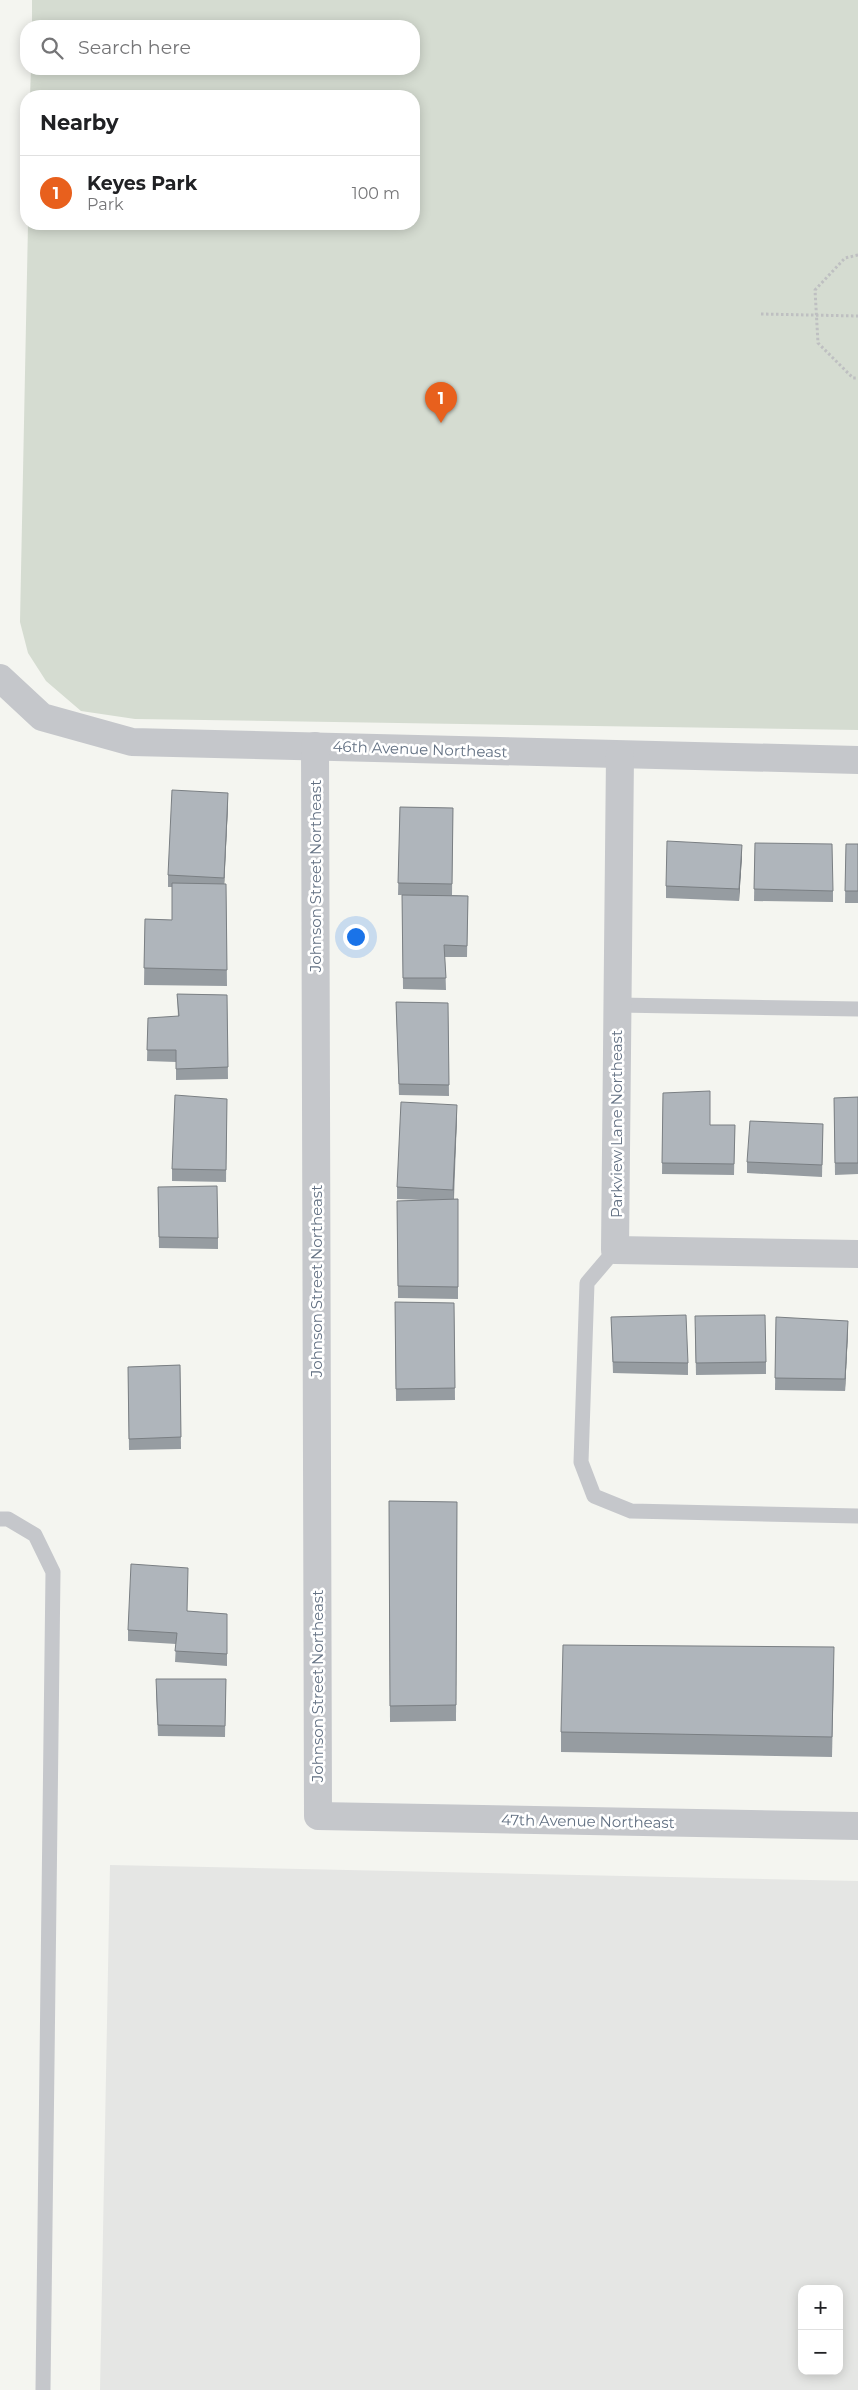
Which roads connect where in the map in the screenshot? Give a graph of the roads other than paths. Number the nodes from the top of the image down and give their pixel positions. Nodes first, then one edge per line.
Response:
1 (0, 678) edge
2 (314, 746) junction
3 (620, 755) junction
4 (858, 760) edge
5 (617, 1005) junction
6 (858, 1009) edge
7 (615, 1250) junction
8 (858, 1254) edge
9 (858, 1516) edge
10 (0, 1519) edge
11 (318, 1816) joint
12 (858, 1826) edge
13 (43, 2390) edge

1 - 2 street, 46th Avenue Northeast
2 - 3 street, 46th Avenue Northeast
2 - 11 street, Johnson Street Northeast
3 - 4 street, 46th Avenue Northeast
3 - 5 street, Parkview Lane Northeast
5 - 6 lane
5 - 7 street, Parkview Lane Northeast
7 - 8 street
7 - 9 lane
10 - 13 lane
11 - 12 street, 47th Avenue Northeast

